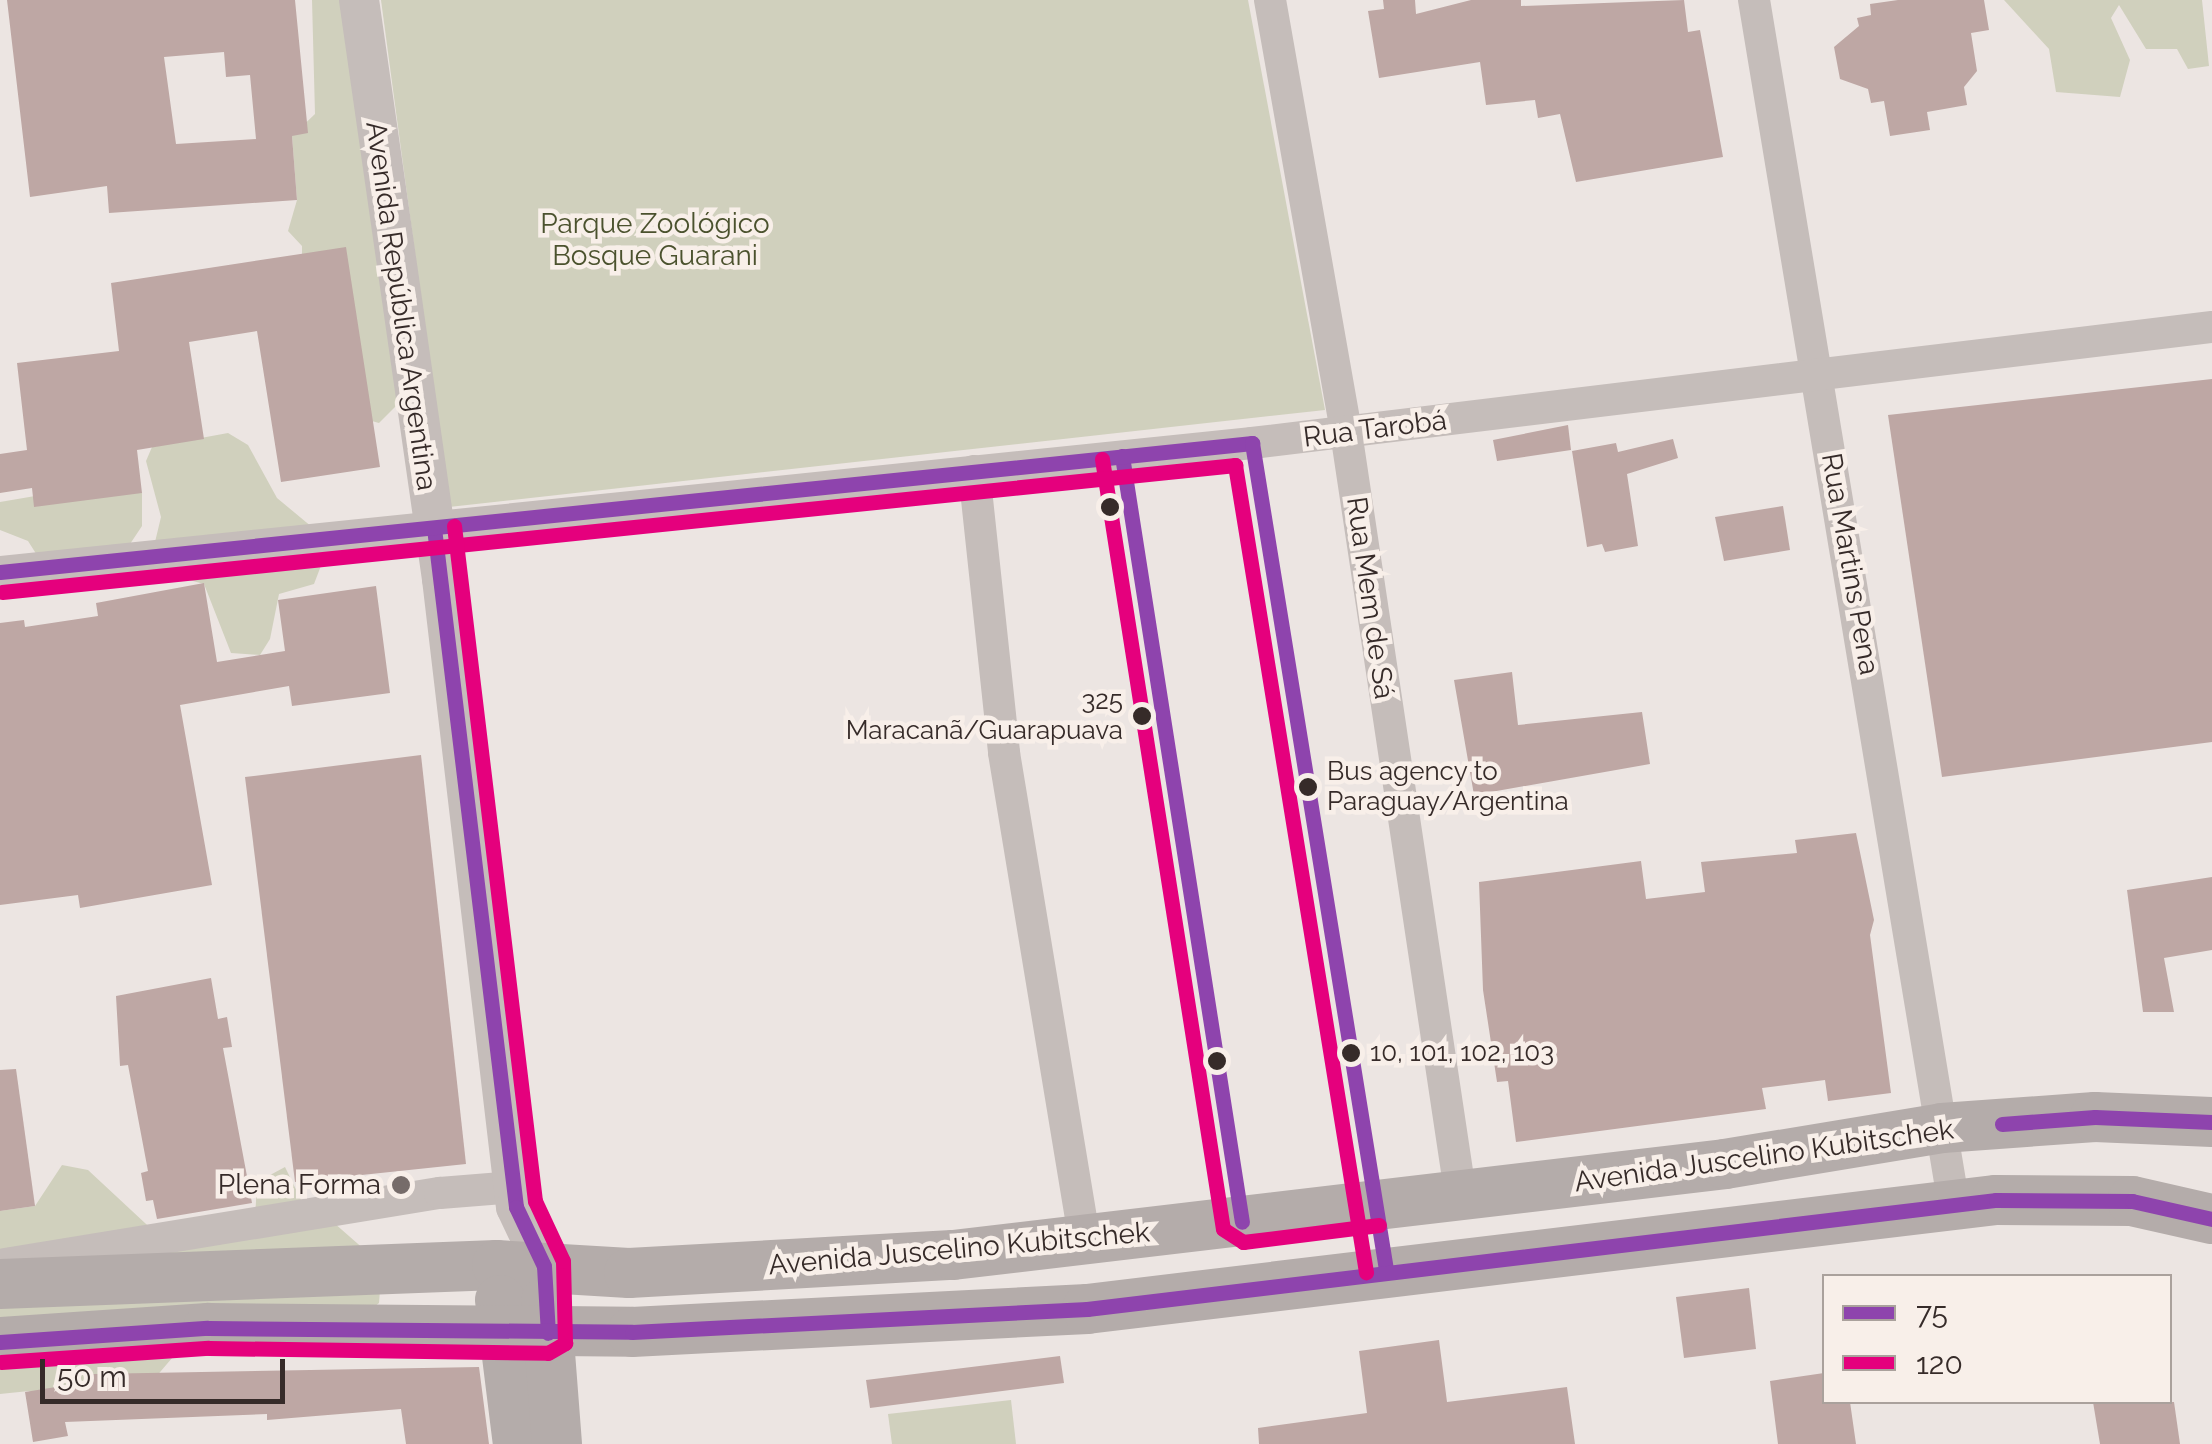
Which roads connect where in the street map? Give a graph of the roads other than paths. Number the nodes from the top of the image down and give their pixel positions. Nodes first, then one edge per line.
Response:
1 (358, 0) edge
2 (1270, 0) edge
3 (1754, 0) edge
4 (2212, 327) edge
5 (1816, 375) junction
6 (1346, 432) junction
7 (974, 471) junction
8 (434, 528) junction
9 (0, 572) edge
10 (2212, 1122) edge
11 (1942, 1128) junction
12 (515, 1197) junction
13 (1461, 1198) junction
14 (1954, 1206) junction
15 (2212, 1219) edge
16 (1085, 1241) junction
17 (0, 1265) edge
18 (521, 1266) junction
19 (0, 1284) edge
20 (525, 1334) junction
21 (0, 1342) edge
22 (518, 1444) edge
23 (558, 1444) edge

1 - 8 street, Avenida República Argentina
2 - 6 street, Rua Mem de Sá
3 - 5 street, Rua Martins Pena
4 - 5 street, Rua Tarobá
5 - 6 street, Rua Tarobá
5 - 11 street, Rua Martins Pena
6 - 7 street, Rua Tarobá
6 - 13 street, Rua Mem de Sá
7 - 8 street, Rua Tarobá
7 - 16 street
8 - 9 street, Rua Tarobá
8 - 12 street, Avenida República Argentina
10 - 11 main road, Avenida Juscelino Kubitschek
11 - 13 main road, Avenida Juscelino Kubitschek
11 - 14 street, Rua Martins Pena
12 - 17 street
12 - 18 street, Avenida República Argentina
13 - 16 main road, Avenida Juscelino Kubitschek
14 - 15 main road
14 - 20 main road
16 - 18 main road, Avenida Juscelino Kubitschek
18 - 19 main road, Avenida Juscelino Kubitschek
18 - 20 main road, Avenida República Argentina
20 - 21 main road
20 - 22 main road, Avenida República Argentina
20 - 23 main road, Avenida República Argentina

